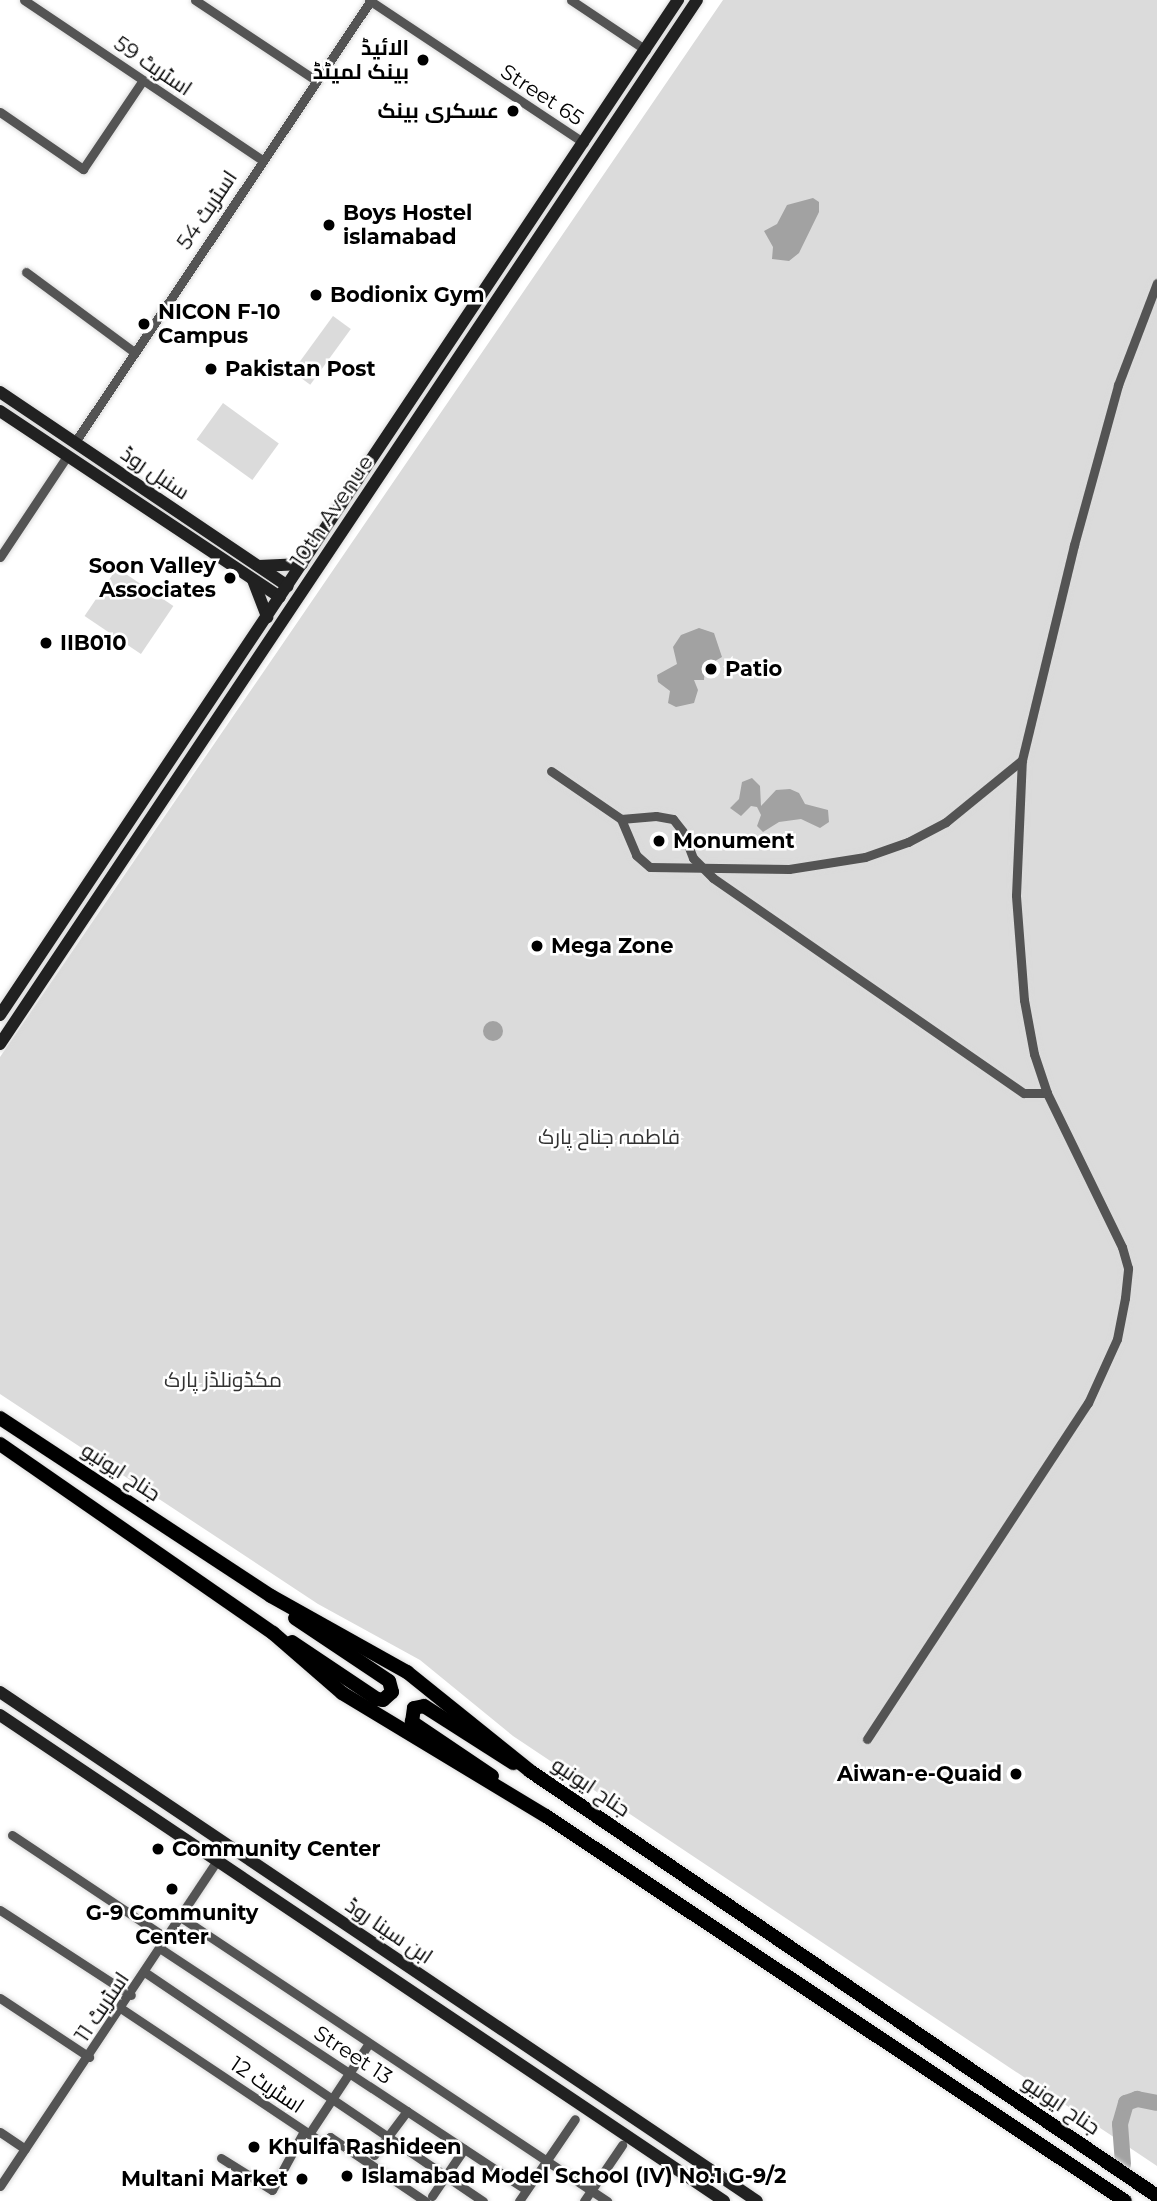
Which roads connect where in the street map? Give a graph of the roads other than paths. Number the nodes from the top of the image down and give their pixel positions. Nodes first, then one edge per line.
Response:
1 (24, 0) edge
2 (195, 0) edge
3 (370, 0) edge
4 (571, 0) edge
5 (678, 0) edge
6 (697, 0) edge
7 (37, 4) edge
8 (646, 50) junction
9 (143, 80) junction
10 (317, 81) junction
11 (0, 112) edge
12 (584, 143) junction
13 (262, 160) junction
14 (522, 236) junction
15 (534, 244) junction
16 (26, 272) dead end
17 (1157, 284) edge
18 (134, 352) junction
19 (0, 392) edge
20 (0, 411) edge
21 (75, 442) junction
22 (379, 449) junction
23 (67, 456) junction
24 (391, 458) junction
25 (1, 555) edge
26 (302, 564) junction
27 (259, 566) junction
28 (253, 580) junction
29 (284, 591) junction
30 (267, 617) junction
31 (1022, 760) junction
32 (551, 771) dead end
33 (621, 819) junction
34 (699, 866) junction
35 (48, 942) junction
36 (62, 951) junction
37 (0, 1015) edge
38 (0, 1044) edge
39 (1047, 1093) junction
40 (0, 1415) edge
41 (0, 1444) edge
42 (271, 1596) junction
43 (273, 1633) junction
44 (0, 1692) edge
45 (0, 1715) edge
46 (867, 1739) dead end
47 (530, 1771) junction
48 (505, 1789) junction
49 (12, 1835) dead end
50 (228, 1844) junction
51 (218, 1861) junction
52 (0, 1910) edge
53 (182, 1918) junction
54 (168, 1939) junction
55 (161, 1950) junction
56 (146, 1973) junction
57 (131, 1995) junction
58 (0, 1998) edge
59 (122, 2009) junction
60 (369, 2043) junction
61 (89, 2057) junction
62 (349, 2073) junction
63 (329, 2100) junction
64 (407, 2112) junction
65 (575, 2119) dead end
66 (0, 2132) edge
67 (307, 2132) junction
68 (386, 2138) junction
69 (622, 2145) dead end
70 (25, 2149) junction
71 (464, 2149) junction
72 (374, 2155) dead end
73 (221, 2158) dead end
74 (546, 2162) junction
75 (444, 2177) junction
76 (0, 2186) edge
77 (526, 2190) junction
78 (592, 2190) junction
79 (1157, 2196) edge
80 (428, 2199) edge
81 (483, 2201) edge
82 (519, 2201) edge
83 (584, 2201) edge
84 (607, 2201) edge
85 (724, 2201) edge
86 (757, 2201) edge
87 (1125, 2201) edge

1 - 7 street, اسٹریٹ 59
2 - 10 street
3 - 10 street, اسٹریٹ 54
3 - 12 street, Street 65
4 - 8 street
5 - 8 main road, 10th Avenue
6 - 15 main road, 10th Avenue
7 - 9 street, اسٹریٹ 59
8 - 12 main road, 10th Avenue
9 - 11 street
9 - 13 street, اسٹریٹ 59
10 - 13 street, اسٹریٹ 54
12 - 14 main road, 10th Avenue
13 - 18 street, اسٹریٹ 54
14 - 15 main road
14 - 22 main road, 10th Avenue
15 - 24 main road, 10th Avenue
16 - 18 street
17 - 31 street
18 - 21 street, اسٹریٹ 54
19 - 21 main road, سنبل روڈ
20 - 23 main road, سنبل روڈ
21 - 27 main road, سنبل روڈ
22 - 24 main road
22 - 26 main road, 10th Avenue
23 - 25 street
23 - 28 main road, سنبل روڈ
24 - 36 main road, 10th Avenue
26 - 27 main road
26 - 29 main road, 10th Avenue
27 - 29 main road, سنبل روڈ
28 - 29 main road, سنبل روڈ
28 - 30 main road
29 - 30 main road, 10th Avenue
30 - 35 main road, 10th Avenue
31 - 34 street
31 - 39 street
32 - 33 street
33 - 34 street
33 - 34 street
34 - 39 street
35 - 36 main road
35 - 37 main road, 10th Avenue
36 - 38 main road, 10th Avenue
39 - 46 street
40 - 42 main road, جناح ایونیو
41 - 43 main road
42 - 43 main road
42 - 47 main road, جناح ایونیو
43 - 48 main road
44 - 50 main road, ابن سینا روڈ
45 - 51 main road, ابن سینا روڈ
47 - 48 main road
47 - 79 main road, جناح ایونیو
48 - 87 main road
49 - 54 street
50 - 51 street, اسٹریٹ 11
50 - 86 main road, ابن سینا روڈ
51 - 53 street, اسٹریٹ 11
51 - 85 main road, ابن سینا روڈ
52 - 57 street
53 - 54 street, اسٹریٹ 11
53 - 60 street
54 - 55 street, اسٹریٹ 11
55 - 56 street, اسٹریٹ 11
55 - 62 street, Street 13
56 - 57 street, اسٹریٹ 11
56 - 63 street
57 - 59 street, اسٹریٹ 11
58 - 61 street
59 - 61 street, اسٹریٹ 11
59 - 67 street, اسٹریٹ 12
60 - 62 street
60 - 74 street
61 - 70 street, اسٹریٹ 11
62 - 63 street
62 - 64 street, Street 13
63 - 67 street
63 - 68 street
64 - 68 street
64 - 71 street, Street 13
65 - 74 street
66 - 70 street
67 - 73 street
67 - 80 street, اسٹریٹ 12
68 - 72 street
68 - 75 street
69 - 78 street
70 - 76 street, اسٹریٹ 11
71 - 75 street
71 - 77 street, Street 13
74 - 77 street
74 - 78 street
75 - 80 street
75 - 81 street
77 - 82 street
78 - 83 street
78 - 84 street

